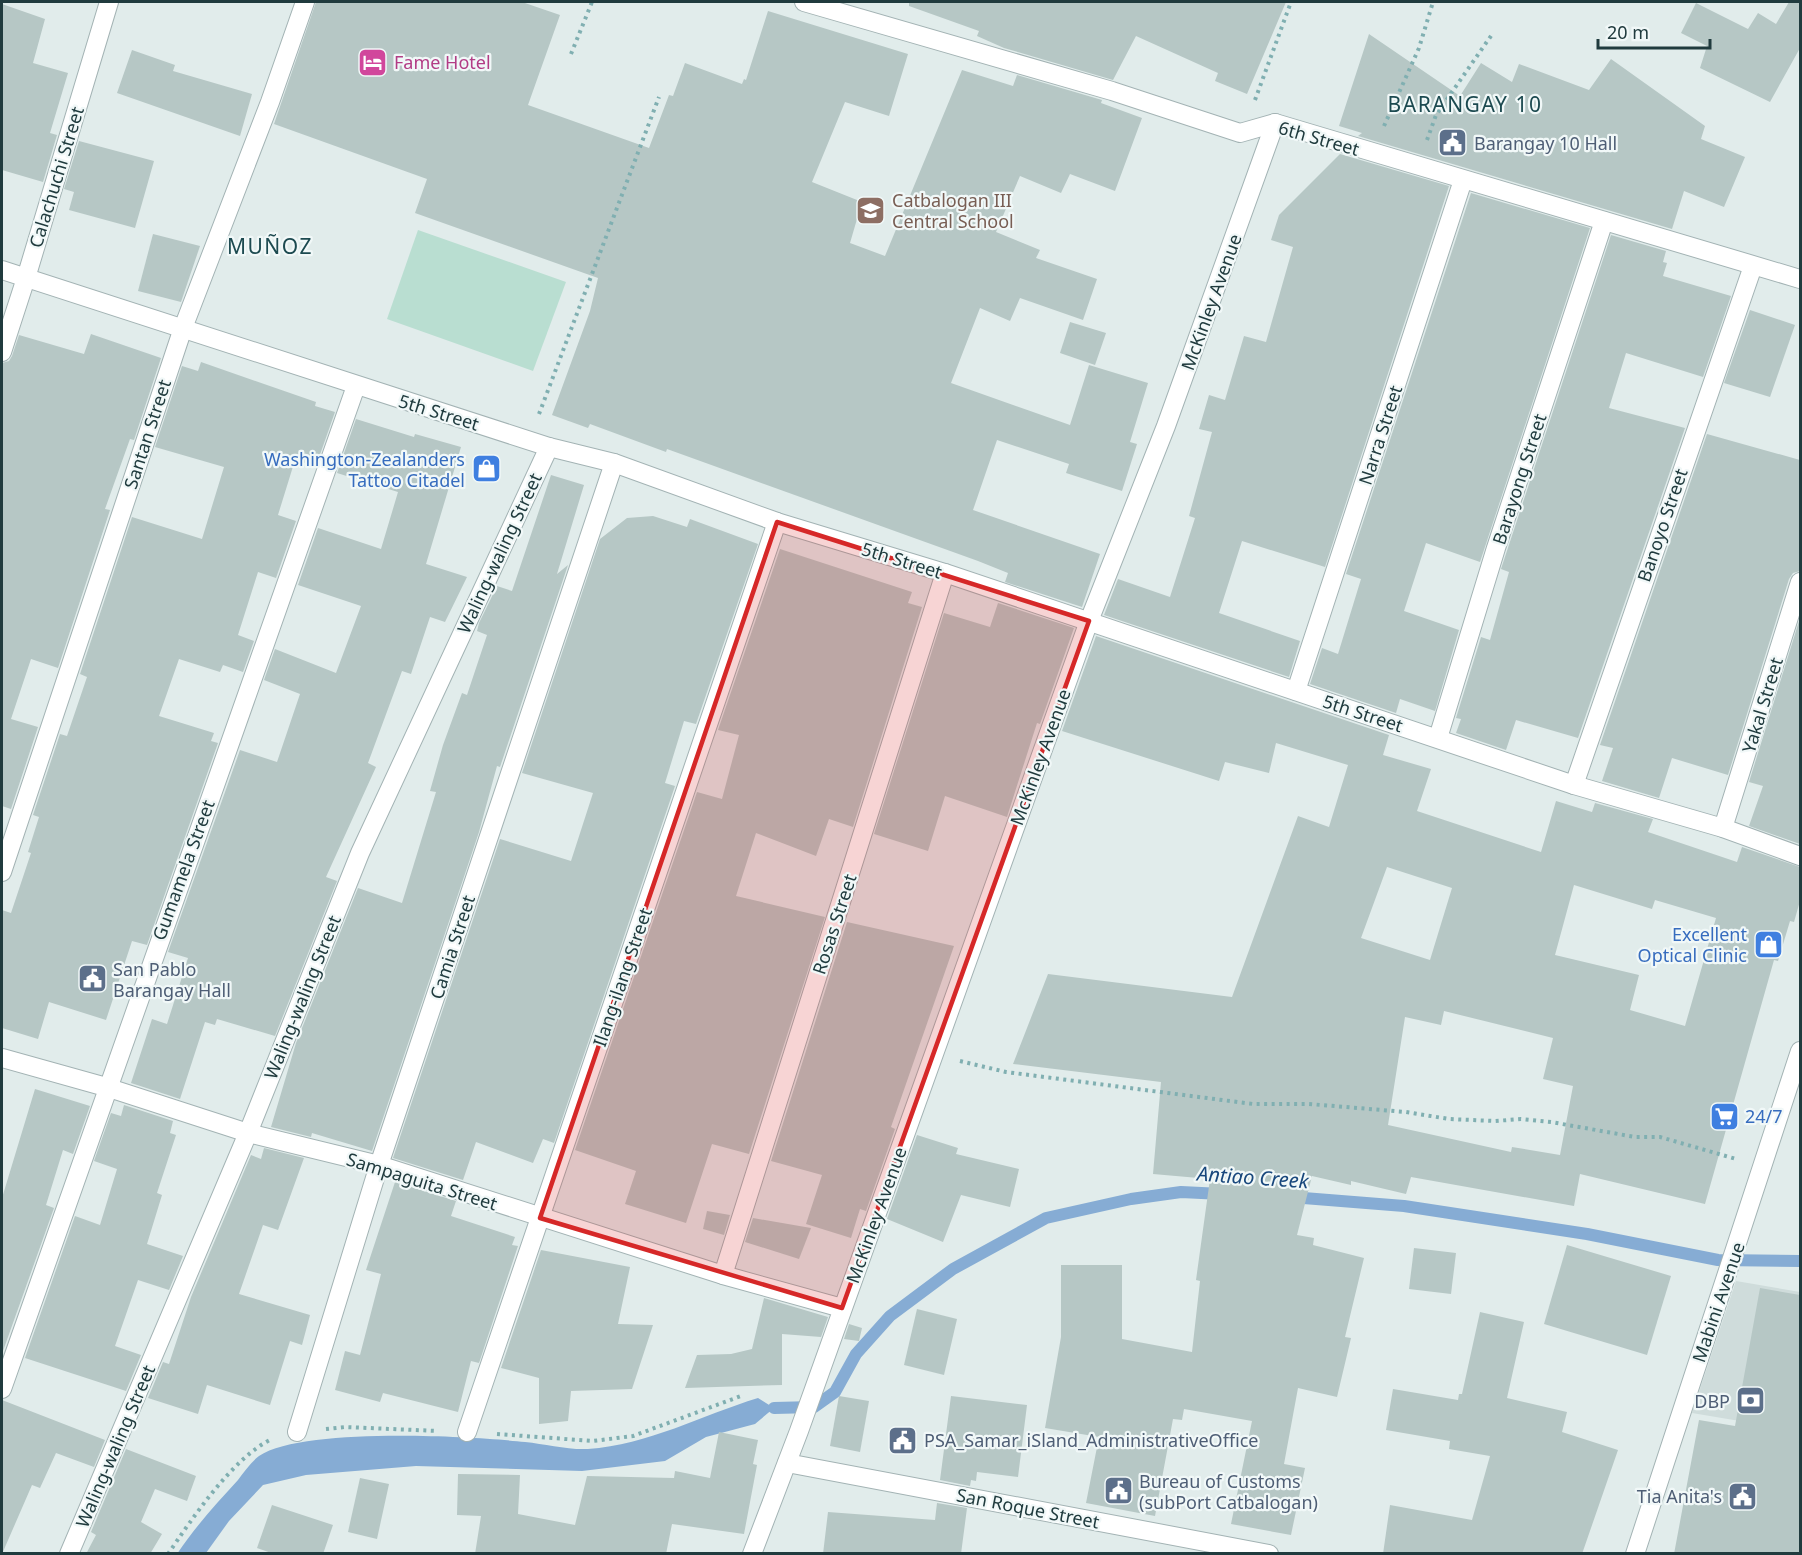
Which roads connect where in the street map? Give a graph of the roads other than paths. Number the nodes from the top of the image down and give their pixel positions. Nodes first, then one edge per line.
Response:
1 (109, 2) edge
2 (305, 2) edge
3 (804, 2) edge
4 (1275, 123) junction
5 (1463, 180) junction
6 (1604, 221) junction
7 (1753, 266) junction
8 (2, 270) edge
9 (26, 278) junction
10 (1800, 279) edge
11 (183, 328) junction
12 (2, 352) edge
13 (356, 386) junction
14 (549, 447) junction
15 (614, 464) junction
16 (777, 522) junction
17 (945, 573) junction
18 (1800, 582) edge
19 (1089, 621) junction
20 (1296, 691) junction
21 (1438, 738) junction
22 (1574, 785) junction
23 (1723, 828) junction
24 (1800, 856) edge
25 (2, 872) edge
26 (1800, 1051) edge
27 (2, 1058) edge
28 (106, 1088) junction
29 (248, 1133) junction
30 (379, 1165) junction
31 (540, 1218) junction
32 (723, 1275) junction
33 (842, 1308) junction
34 (2, 1389) edge
35 (297, 1432) road end
36 (467, 1432) road end
37 (787, 1463) junction
38 (69, 1554) edge
39 (752, 1554) edge
40 (1269, 1554) edge
41 (1635, 1554) edge

1 - 9 street, Calachuchi Street
2 - 11 street, Santan Street
3 - 4 street, 6th Street
4 - 5 street, 6th Street
4 - 19 street, McKinley Avenue
5 - 6 street, 6th Street
5 - 20 street, Narra Street
6 - 7 street, 6th Street
6 - 21 street, Barayong Street
7 - 10 street, 6th Street
7 - 22 street, Banoyo Street
8 - 9 street, 5th Street
9 - 11 street, 5th Street
9 - 12 street, Calachuchi Street
11 - 13 street, 5th Street
11 - 25 street, Santan Street
13 - 14 street, 5th Street
13 - 28 street, Gumamela Street
14 - 15 street, 5th Street
14 - 29 street, Waling-waling Street
15 - 16 street, 5th Street
15 - 30 street, Camia Street
16 - 17 street, 5th Street
16 - 31 street, Ilang-ilang Street
17 - 19 street, 5th Street
17 - 32 street, Rosas Street
18 - 23 street, Yakal Street
19 - 20 street, 5th Street
19 - 33 street, McKinley Avenue
20 - 21 street, 5th Street
21 - 22 street, 5th Street
22 - 23 street, 5th Street
23 - 24 street, 5th Street
26 - 41 street, Mabini Avenue
27 - 28 street, Sampaguita Street
28 - 29 street, Sampaguita Street
28 - 34 street, Gumamela Street
29 - 30 street, Sampaguita Street
29 - 38 street, Waling-waling Street
30 - 31 street, Sampaguita Street
30 - 35 street, Camia Street
31 - 32 street, Sampaguita Street
31 - 36 street, Ilang-ilang Street
32 - 33 street, Sampaguita Street
33 - 37 street, McKinley Avenue
37 - 39 street
37 - 40 street, San Roque Street

